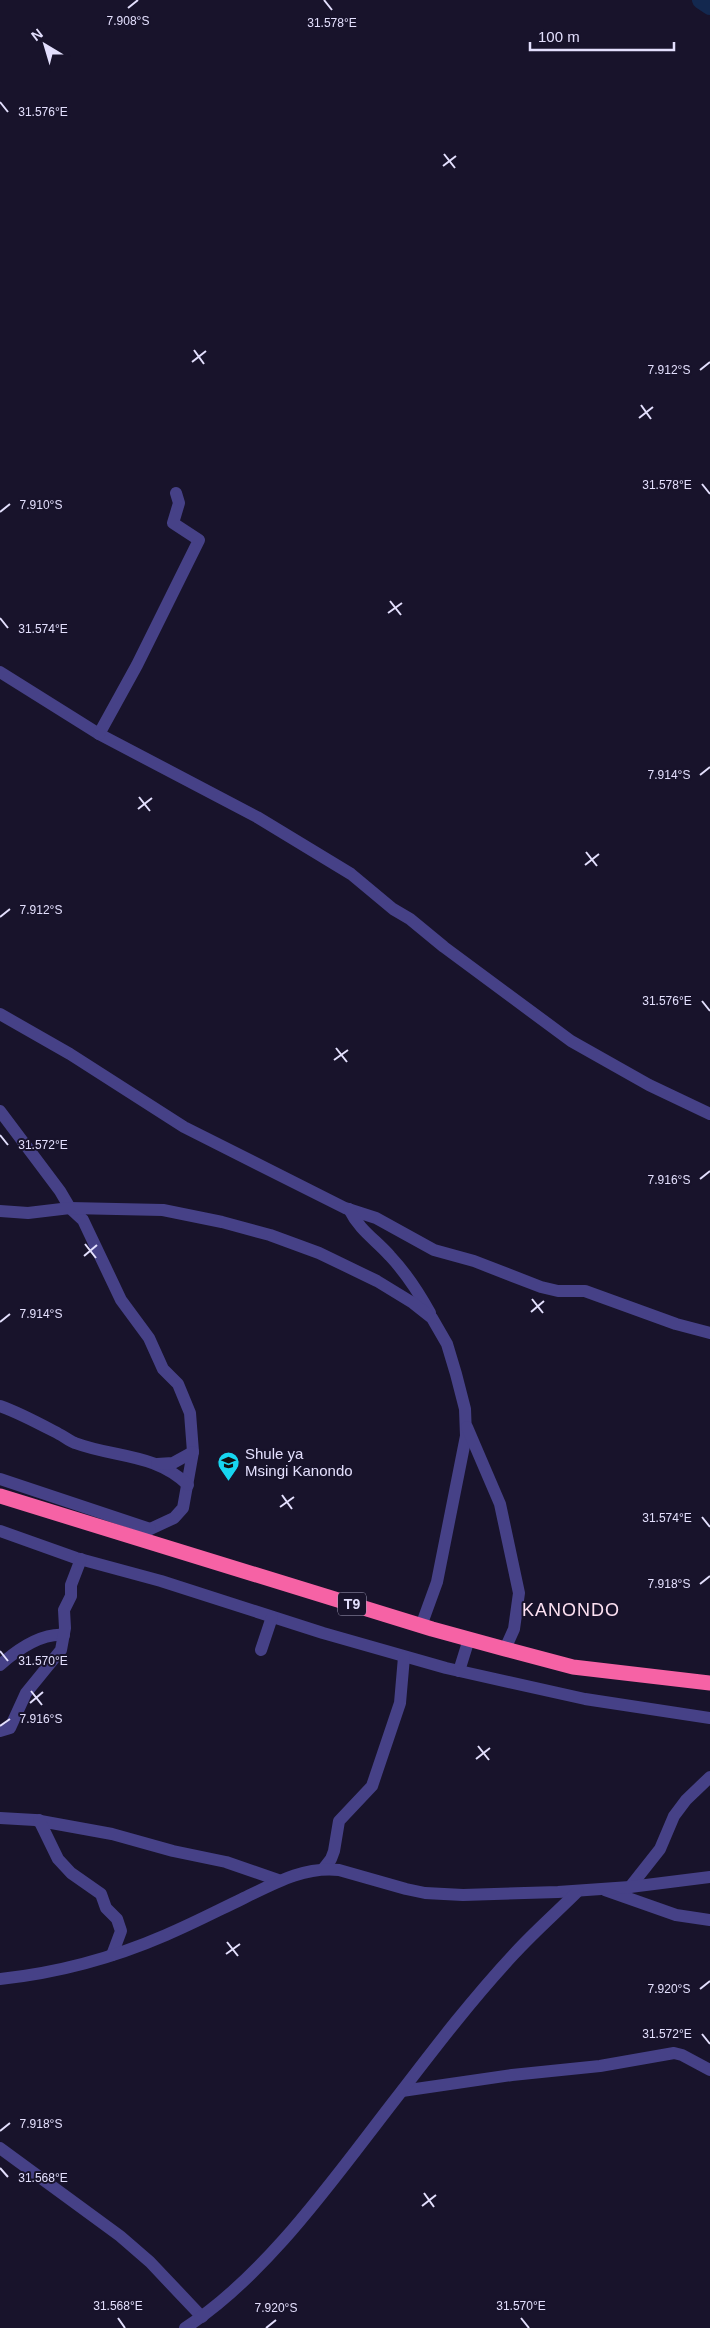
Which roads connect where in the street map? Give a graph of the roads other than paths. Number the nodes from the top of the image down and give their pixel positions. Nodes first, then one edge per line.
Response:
1 (176, 493) dead end
2 (0, 672) edge
3 (99, 734) junction
4 (0, 1014) edge
5 (0, 1111) edge
6 (710, 1114) edge
7 (70, 1208) junction
8 (349, 1209) junction
9 (0, 1211) edge
10 (432, 1318) junction
11 (710, 1333) edge
12 (0, 1406) edge
13 (466, 1425) junction
14 (193, 1452) junction
15 (157, 1464) junction
16 (0, 1479) edge
17 (188, 1485) junction
18 (0, 1496) edge
19 (150, 1529) junction
20 (0, 1530) edge
21 (133, 1537) junction
22 (80, 1559) junction
23 (272, 1617) junction
24 (421, 1626) junction
25 (64, 1635) junction
26 (469, 1639) junction
27 (505, 1649) junction
28 (261, 1650) dead end
29 (404, 1657) junction
30 (0, 1665) edge
31 (459, 1671) junction
32 (710, 1684) edge
33 (710, 1718) edge
34 (0, 1731) edge
35 (710, 1777) edge
36 (0, 1818) edge
37 (39, 1820) junction
38 (324, 1868) junction
39 (710, 1877) edge
40 (278, 1880) junction
41 (630, 1887) junction
42 (602, 1889) junction
43 (578, 1891) junction
44 (710, 1920) edge
45 (112, 1954) junction
46 (0, 1979) edge
47 (710, 2070) edge
48 (402, 2091) junction
49 (0, 2148) edge
50 (202, 2317) junction
51 (185, 2328) edge

1 - 3 street
2 - 3 street
3 - 6 street
4 - 8 street
5 - 7 street
7 - 9 street
7 - 10 street
7 - 14 street
8 - 10 street
8 - 11 street
10 - 13 street
12 - 15 street
13 - 24 street
13 - 27 street
14 - 15 street
14 - 17 street
15 - 17 street
16 - 19 street
17 - 19 street
18 - 21 highway, T9
19 - 21 street
20 - 22 street
21 - 24 highway, T9
22 - 23 street
22 - 25 street
23 - 28 street
23 - 29 street
24 - 26 highway, T9
25 - 30 street
25 - 34 street
26 - 27 highway, T9
26 - 31 street
27 - 32 highway, T9
29 - 31 street
29 - 38 street
31 - 33 street
35 - 41 street
36 - 37 street
37 - 40 street
37 - 45 street
38 - 40 street
38 - 43 street
39 - 41 street
40 - 45 street
41 - 42 street
42 - 43 street
42 - 44 street
43 - 48 street
45 - 46 street
47 - 48 street
48 - 50 street
49 - 50 street
50 - 51 street

